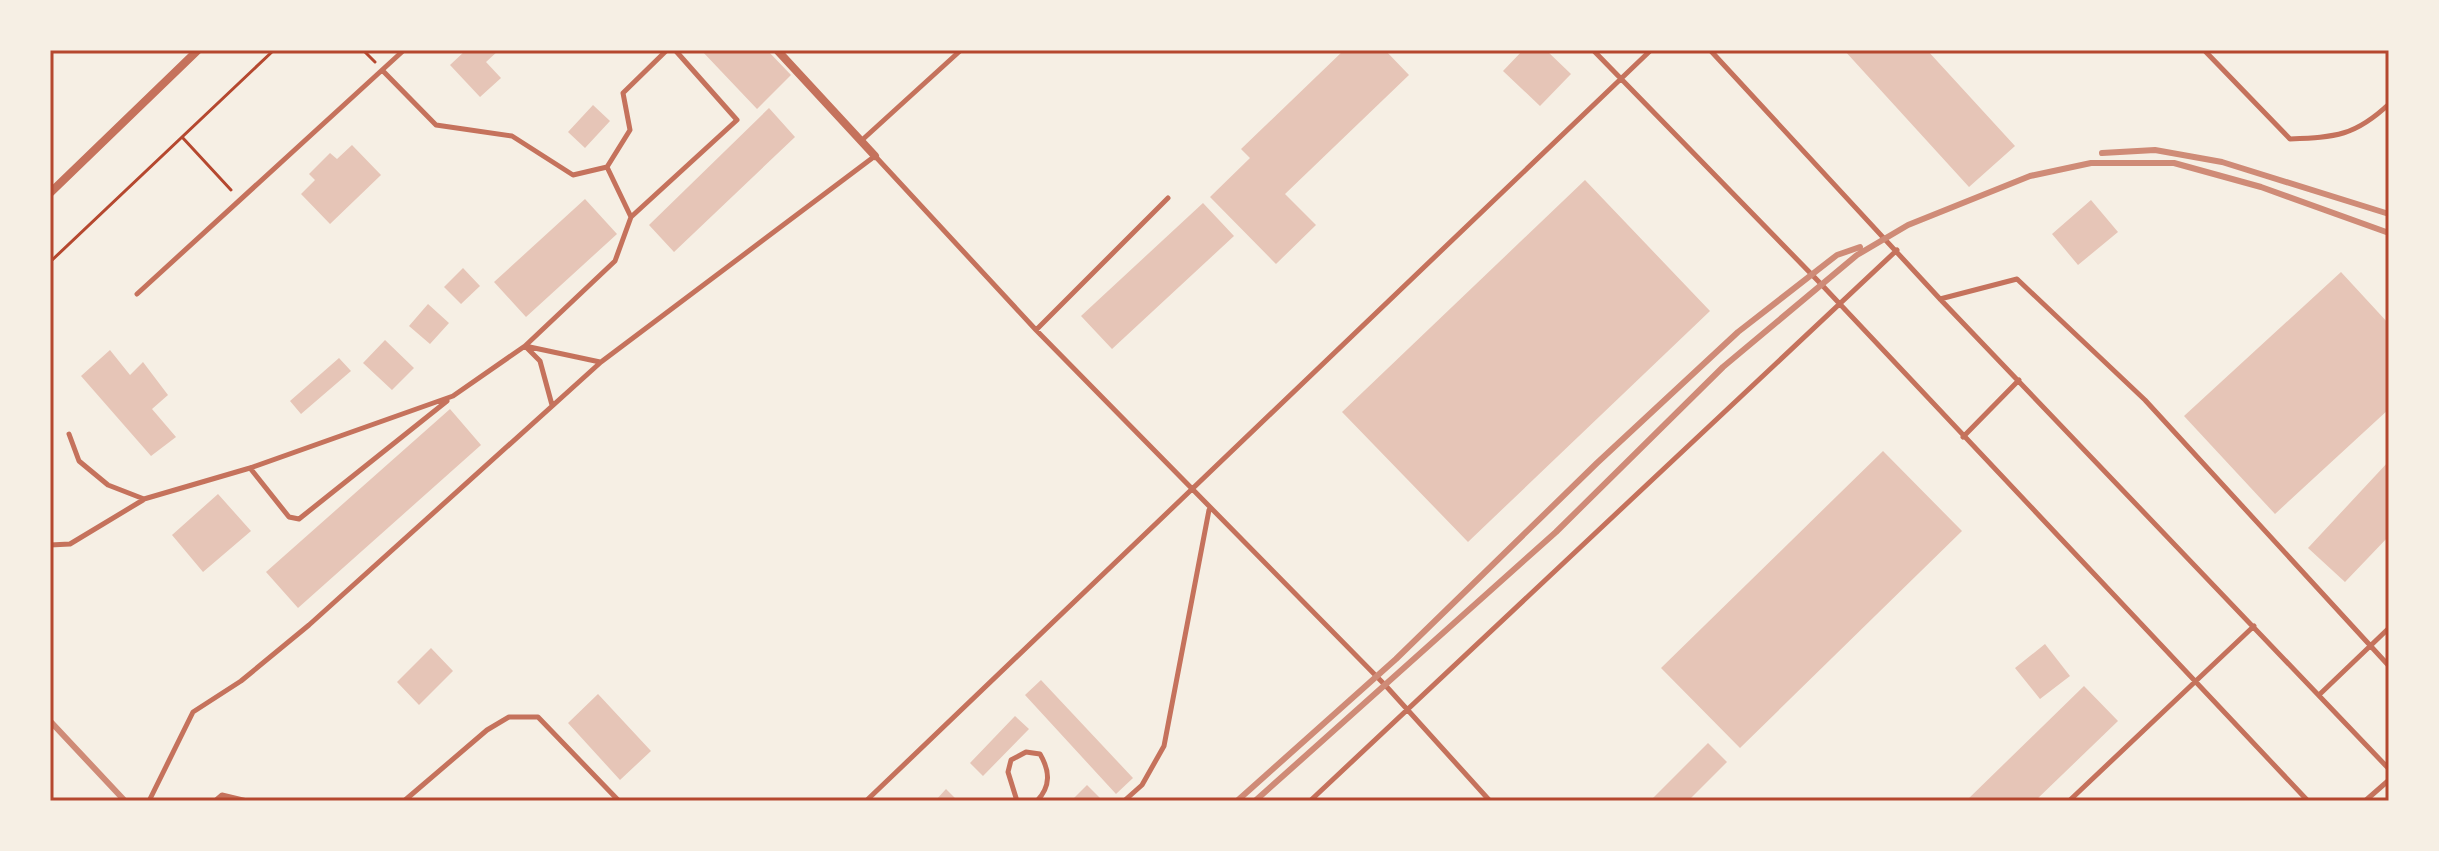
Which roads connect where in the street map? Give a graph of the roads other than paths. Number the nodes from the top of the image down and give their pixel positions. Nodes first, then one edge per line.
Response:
1 (198, 50) edge
2 (404, 50) edge
3 (667, 50) edge
4 (675, 50) edge
5 (777, 50) edge
6 (961, 50) edge
7 (1593, 50) edge
8 (1651, 50) edge
9 (1710, 50) edge
10 (2204, 50) edge
11 (383, 71) junction
12 (1620, 79) junction
13 (2389, 104) edge
14 (861, 141) junction
15 (875, 156) junction
16 (607, 167) junction
17 (50, 193) edge
18 (1168, 198) dead end
19 (631, 217) junction
20 (1897, 250) junction
21 (137, 294) dead end
22 (1940, 299) junction
23 (1839, 305) junction
24 (1036, 330) junction
25 (525, 346) junction
26 (601, 362) junction
27 (2019, 380) junction
28 (453, 396) junction
29 (553, 406) junction
30 (69, 434) dead end
31 (1963, 437) junction
32 (250, 468) junction
33 (1190, 489) junction
34 (144, 499) junction
35 (1209, 509) junction
36 (50, 545) edge
37 (2254, 626) junction
38 (2389, 628) edge
39 (2369, 647) junction
40 (2389, 666) edge
41 (2197, 680) junction
42 (2320, 694) junction
43 (1406, 709) junction
44 (2389, 769) edge
45 (2389, 780) edge
46 (149, 801) edge
47 (215, 801) edge
48 (247, 801) edge
49 (404, 801) edge
50 (619, 801) edge
51 (866, 801) edge
52 (1017, 801) edge
53 (1037, 801) edge
54 (1124, 801) edge
55 (1310, 801) edge
56 (1490, 801) edge
57 (2069, 801) edge
58 (2308, 801) edge
59 (2365, 801) edge

1 - 17 street
2 - 11 lane
3 - 16 lane
4 - 19 lane
5 - 14 street
6 - 14 lane
7 - 12 lane
8 - 12 lane
9 - 20 lane
10 - 13 lane
11 - 16 lane
11 - 21 lane
12 - 23 lane
12 - 33 lane
14 - 15 street
15 - 24 lane
15 - 26 lane
16 - 19 lane
18 - 24 lane
19 - 25 lane
20 - 22 lane
20 - 23 lane
22 - 27 lane
22 - 39 lane
23 - 31 lane
23 - 43 lane
24 - 33 lane
25 - 26 lane
25 - 28 lane
25 - 29 lane
26 - 29 lane
27 - 31 lane
27 - 37 lane
28 - 32 lane
28 - 32 lane
29 - 46 lane
30 - 34 lane
31 - 41 lane
32 - 34 lane
33 - 35 lane
33 - 51 lane
34 - 36 lane
35 - 43 lane
35 - 54 lane
37 - 41 lane
37 - 42 lane
38 - 39 lane
39 - 40 lane
39 - 42 lane
41 - 57 lane
41 - 58 lane
42 - 44 lane
43 - 55 lane
43 - 56 lane
45 - 59 lane
47 - 48 lane
49 - 50 lane
52 - 53 lane

